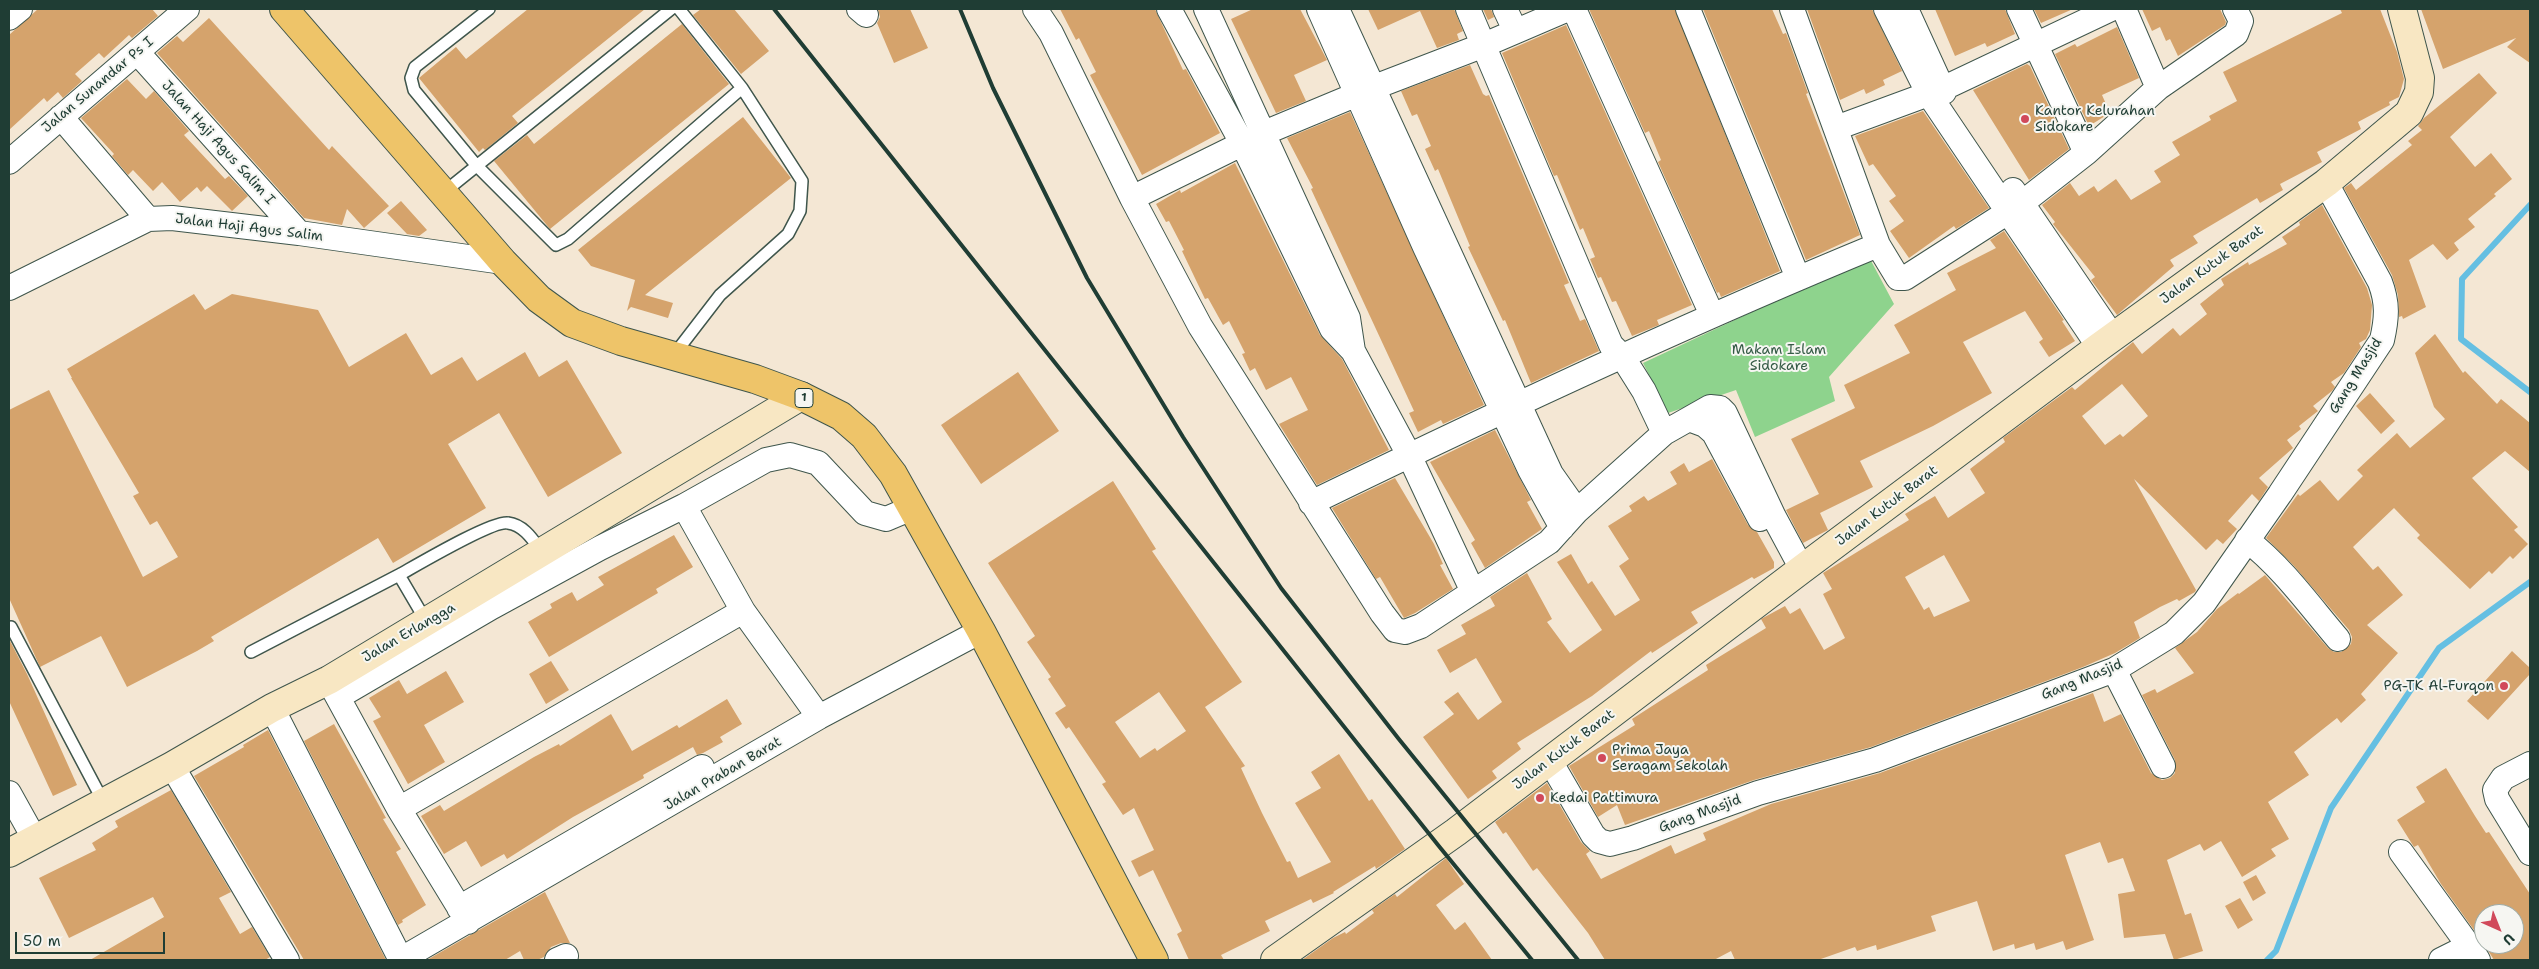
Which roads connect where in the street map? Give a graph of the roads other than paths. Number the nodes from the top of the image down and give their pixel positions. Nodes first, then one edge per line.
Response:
1 (20, 9) edge
2 (187, 9) edge
3 (284, 9) edge
4 (489, 9) edge
5 (671, 9) edge
6 (679, 9) edge
7 (1035, 9) edge
8 (1169, 9) edge
9 (1206, 9) edge
10 (1319, 9) edge
11 (1337, 9) edge
12 (1468, 9) edge
13 (1505, 9) edge
14 (1568, 9) edge
15 (1574, 9) edge
16 (1688, 9) edge
17 (1792, 9) edge
18 (1886, 9) edge
19 (1906, 9) edge
20 (2019, 9) edge
21 (2111, 9) edge
22 (2124, 9) edge
23 (2235, 9) edge
24 (2402, 9) edge
25 (9, 18) edge
26 (1514, 30) junction
27 (1484, 45) junction
28 (2034, 45) junction
29 (137, 52) junction
30 (742, 88) junction
31 (2158, 88) junction
32 (1935, 91) junction
33 (1364, 92) junction
34 (61, 117) junction
35 (1836, 128) junction
36 (1264, 133) junction
37 (1242, 143) junction
38 (2086, 152) junction
39 (9, 162) edge
40 (476, 165) junction
41 (2326, 183) junction
42 (443, 193) junction
43 (1132, 198) junction
44 (2015, 208) junction
45 (148, 220) junction
46 (299, 233) junction
47 (1878, 245) junction
48 (503, 262) junction
49 (1798, 278) junction
50 (9, 288) edge
51 (1712, 315) junction
52 (2106, 342) junction
53 (1353, 351) junction
54 (1616, 355) junction
55 (673, 356) junction
56 (801, 396) junction
57 (1511, 407) junction
58 (1658, 440) junction
59 (1409, 455) junction
60 (1311, 503) junction
61 (684, 506) junction
62 (912, 508) junction
63 (1569, 520) junction
64 (2247, 540) junction
65 (542, 554) junction
66 (1797, 573) junction
67 (399, 575) junction
68 (1473, 592) junction
69 (743, 611) junction
70 (427, 623) junction
71 (11, 627) dead end
72 (981, 630) junction
73 (2338, 638) dead end
74 (251, 652) dead end
75 (2114, 670) junction
76 (333, 688) junction
77 (272, 708) junction
78 (814, 711) junction
79 (1550, 761) junction
80 (2530, 764) edge
81 (172, 766) junction
82 (2162, 766) dead end
83 (9, 793) edge
84 (104, 803) junction
85 (399, 809) junction
86 (34, 838) junction
87 (2401, 852) dead end
88 (2530, 852) edge
89 (9, 853) edge
90 (463, 915) junction
91 (2474, 953) edge
92 (287, 960) edge
93 (401, 960) edge
94 (1154, 960) edge
95 (1275, 960) edge
96 (2441, 960) edge

1 - 25 street
2 - 29 street, Jalan Sunandar Ps I
3 - 42 highway, 1
4 - 40 lane
5 - 40 lane
6 - 30 lane
7 - 43 street
8 - 37 street
9 - 36 street
10 - 33 street
11 - 33 street
12 - 27 street
13 - 26 street
14 - 26 street
15 - 51 street
16 - 49 street
17 - 35 street
18 - 32 street
19 - 32 street
20 - 28 street
21 - 28 street
22 - 31 street
23 - 31 street
24 - 41 street, Jalan Kutuk Barat
26 - 27 street
27 - 33 street
27 - 54 street
28 - 32 street
28 - 38 street
29 - 34 street, Jalan Sunandar Ps I
29 - 46 street, Jalan Haji Agus Salim I
30 - 40 lane
30 - 55 lane
31 - 38 street
32 - 35 street
32 - 44 street
33 - 36 street
33 - 57 street
34 - 39 street, Jalan Sunandar Ps I
34 - 45 street
35 - 47 street
36 - 37 street
36 - 53 street
37 - 43 street
37 - 53 street
38 - 44 street
40 - 42 lane
41 - 52 street, Jalan Kutuk Barat
41 - 64 street, Gang Masjid
42 - 48 highway, 1
43 - 60 street
44 - 47 street
44 - 52 street
45 - 46 street, Jalan Haji Agus Salim
45 - 50 street, Jalan Haji Agus Salim
46 - 48 street, Jalan Haji Agus Salim
47 - 49 street
48 - 55 highway, 1
49 - 51 street
51 - 54 street
52 - 66 street, Jalan Kutuk Barat
53 - 59 street
54 - 57 street
54 - 58 street
55 - 56 highway, 1
56 - 62 highway, 1
56 - 65 street, Jalan Erlangga
57 - 59 street
57 - 63 street
58 - 63 street
58 - 66 street
59 - 60 street
59 - 68 street
60 - 68 street
61 - 62 street
61 - 69 street
61 - 76 street
62 - 72 highway, 1
63 - 68 street
64 - 73 street
64 - 75 street, Gang Masjid
65 - 67 lane
65 - 70 street, Jalan Erlangga
66 - 79 street, Jalan Kutuk Barat
67 - 70 lane
67 - 74 lane
69 - 78 street
69 - 85 street
70 - 76 street, Jalan Erlangga
71 - 84 lane
72 - 78 street, Jalan Praban Barat
72 - 94 highway, 1
75 - 79 street, Gang Masjid
75 - 82 street
76 - 77 street, Jalan Erlangga
76 - 85 street
77 - 81 street, Jalan Erlangga
77 - 93 street
78 - 90 street, Jalan Praban Barat
79 - 95 street, Jalan Kutuk Barat
80 - 88 street
81 - 84 street, Jalan Erlangga
81 - 92 street
83 - 86 street
84 - 86 street, Jalan Erlangga
85 - 90 street
86 - 89 street, Jalan Erlangga
87 - 91 street
90 - 93 street, Jalan Praban Barat
91 - 96 street

